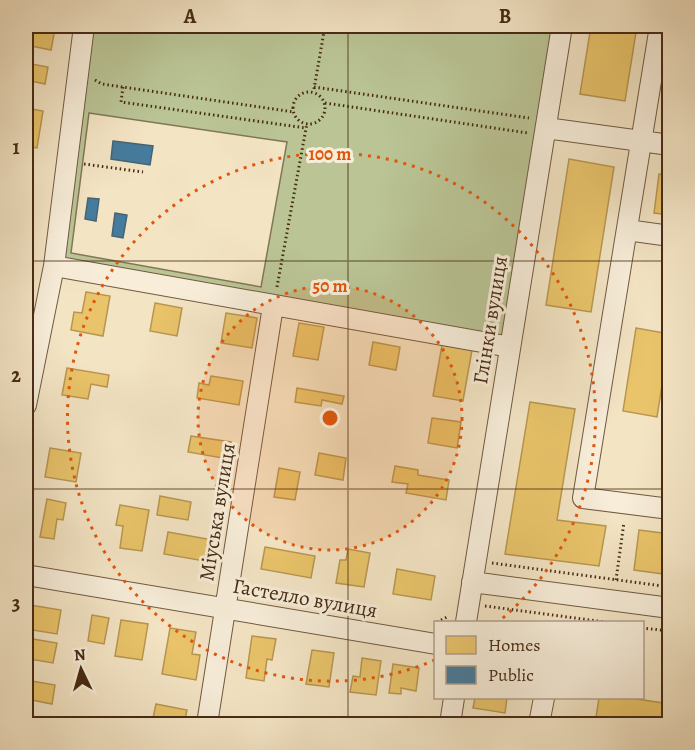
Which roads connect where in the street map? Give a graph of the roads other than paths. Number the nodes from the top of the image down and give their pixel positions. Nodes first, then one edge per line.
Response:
1 (84, 26) edge
2 (562, 26) edge
3 (660, 26) edge
4 (662, 55) edge
5 (546, 128) junction
6 (641, 141) junction
7 (669, 144) edge
8 (627, 230) junction
9 (669, 236) edge
10 (54, 266) junction
11 (273, 306) junction
12 (510, 346) junction
13 (26, 405) edge
14 (669, 510) edge
15 (26, 575) edge
16 (472, 582) junction
17 (669, 608) edge
18 (226, 609) junction
19 (466, 621) edge
20 (434, 644) edge
21 (454, 699) edge
22 (544, 699) edge
23 (207, 724) edge
24 (450, 724) edge
25 (539, 724) edge

1 - 10 street
2 - 5 street, Глінки вулиця
3 - 4 street
4 - 6 street
5 - 6 street
5 - 12 street, Глінки вулиця
6 - 7 street
6 - 8 street
8 - 9 street
8 - 14 street
10 - 11 street
10 - 13 street
11 - 12 street
11 - 18 street, Міуська вулиця
12 - 16 street, Глінки вулиця
15 - 18 street, Гастелло вулиця
16 - 17 street
16 - 19 street, Глінки вулиця
18 - 20 street, Гастелло вулиця
18 - 23 street, Міуська вулиця
21 - 24 street
22 - 25 street

